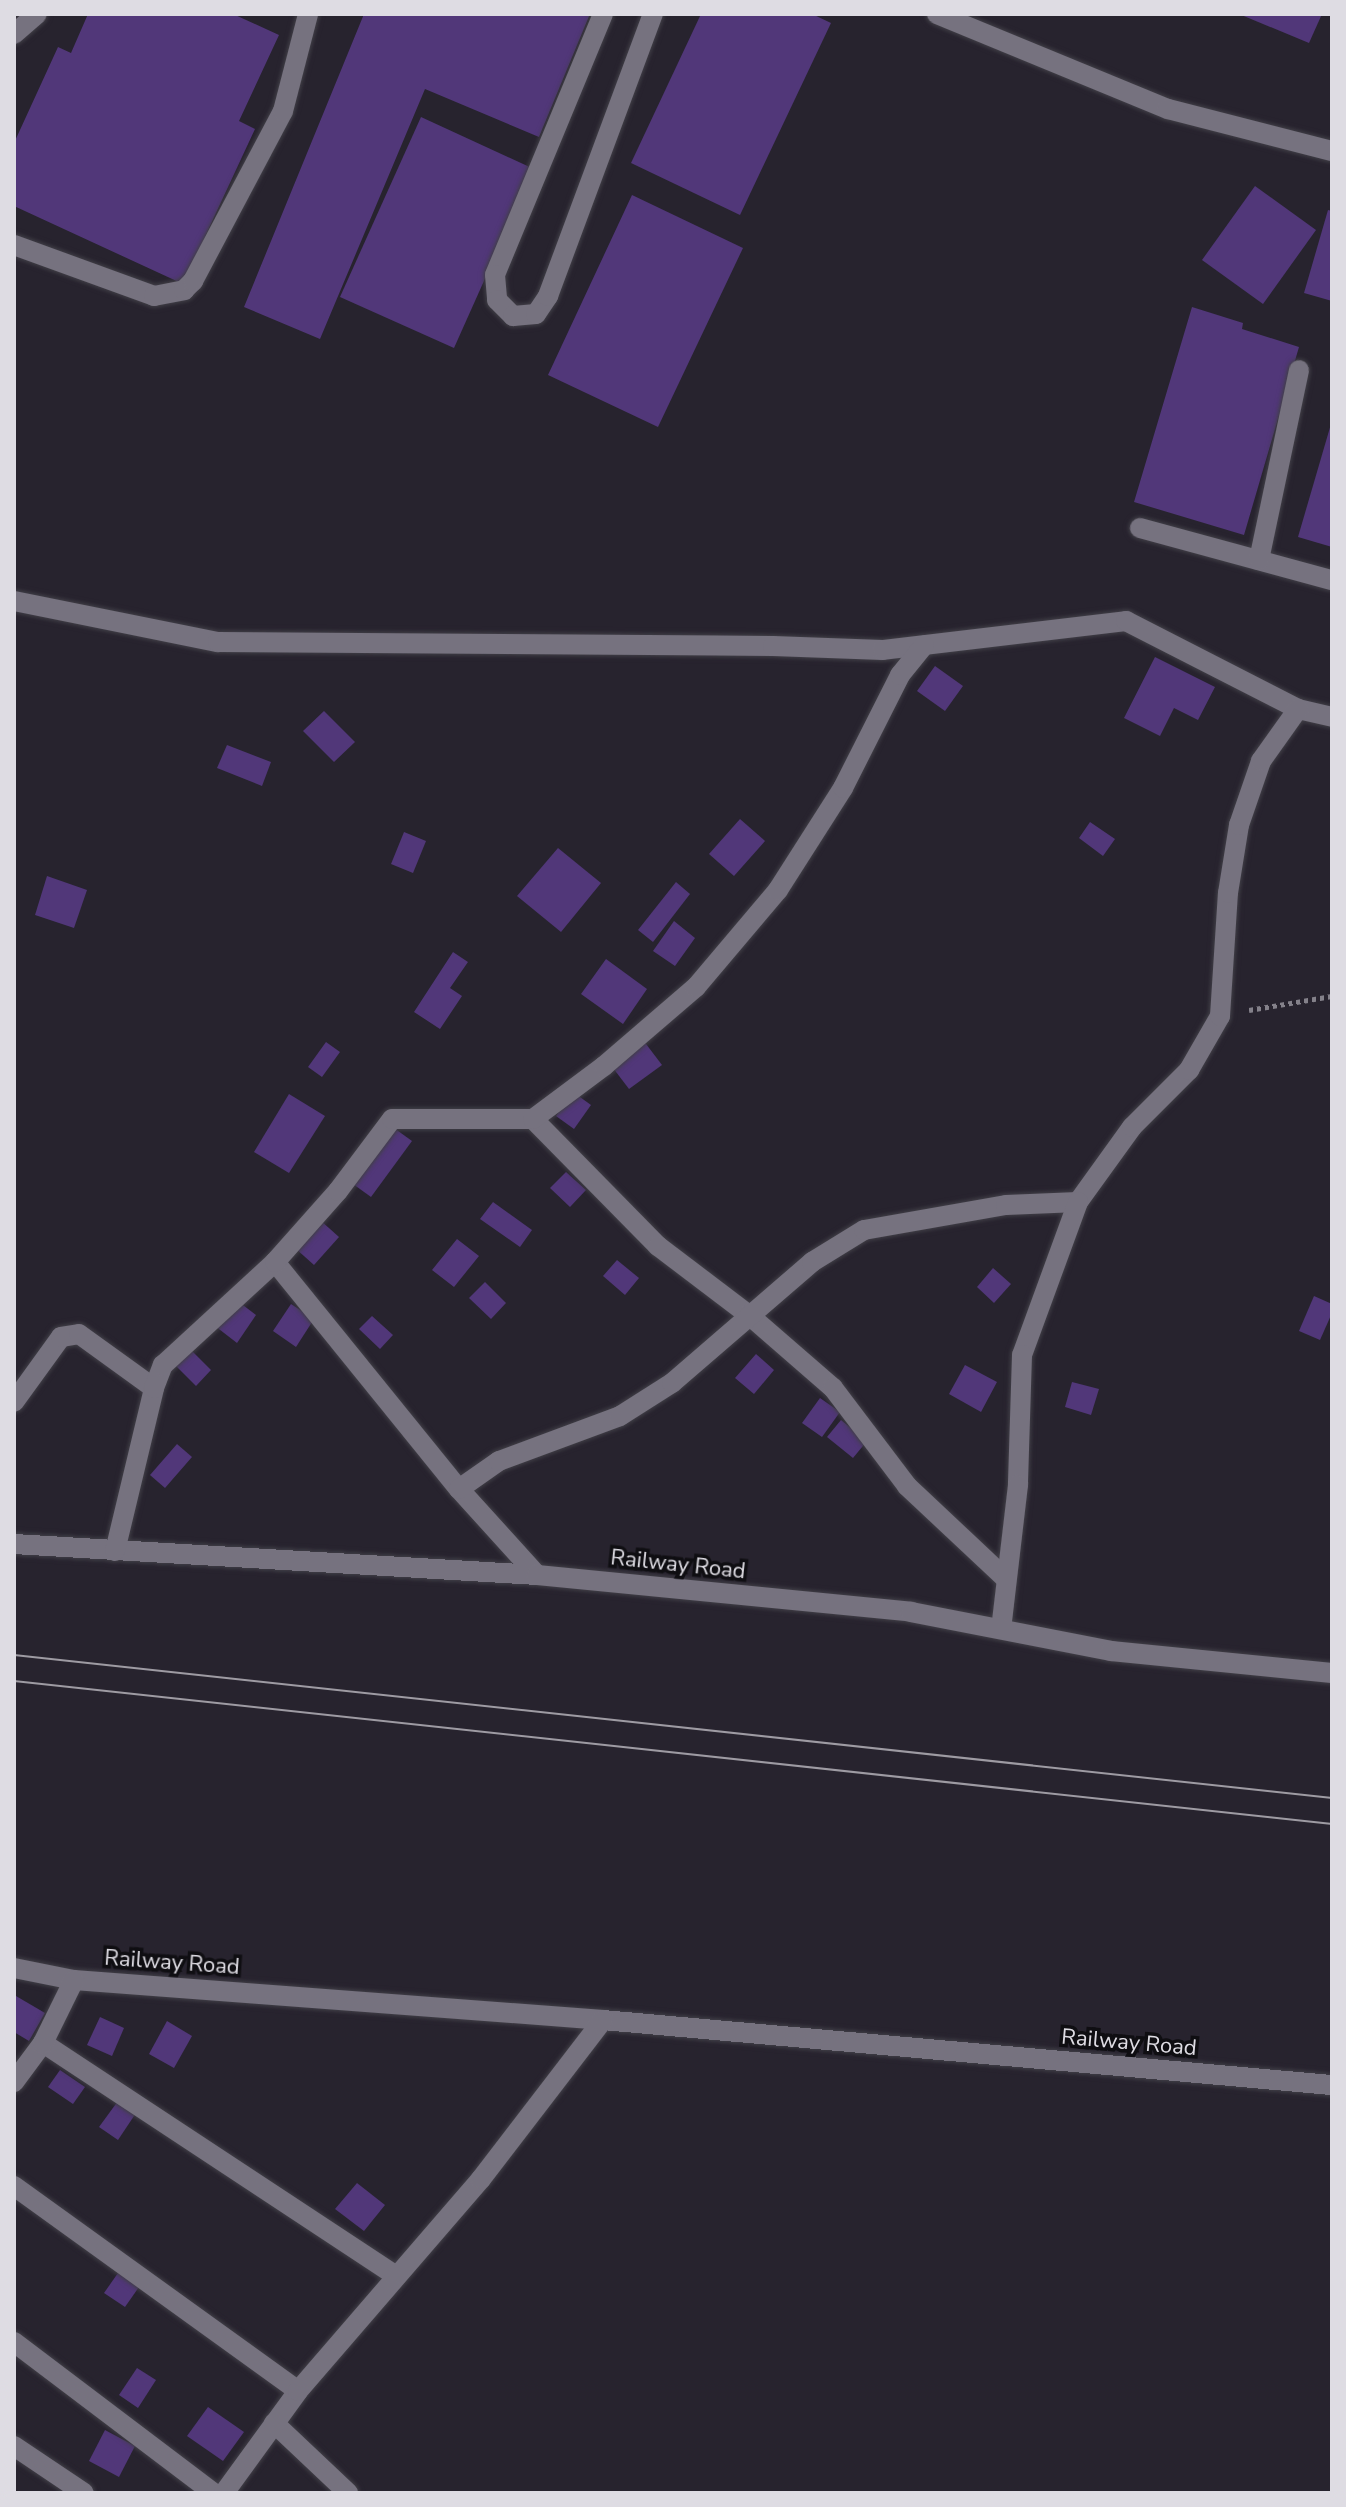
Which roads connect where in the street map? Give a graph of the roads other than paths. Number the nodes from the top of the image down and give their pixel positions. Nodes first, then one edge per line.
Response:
1 (37, 14) edge
2 (308, 14) edge
3 (603, 14) edge
4 (653, 14) edge
5 (937, 14) edge
6 (14, 34) edge
7 (1332, 151) edge
8 (14, 245) edge
9 (1299, 370) dead end
10 (1140, 528) dead end
11 (1259, 560) junction
12 (1332, 580) edge
13 (14, 601) edge
14 (924, 645) junction
15 (1298, 709) junction
16 (1332, 717) edge
17 (533, 1119) junction
18 (1078, 1202) junction
19 (275, 1262) junction
20 (749, 1315) junction
21 (154, 1388) junction
22 (14, 1402) edge
23 (459, 1489) junction
24 (14, 1544) edge
25 (115, 1551) junction
26 (537, 1575) junction
27 (1005, 1578) junction
28 (1001, 1629) junction
29 (1332, 1673) edge
30 (14, 1968) edge
31 (74, 1980) junction
32 (603, 2020) junction
33 (43, 2043) junction
34 (14, 2082) edge
35 (1332, 2085) edge
36 (14, 2186) edge
37 (395, 2275) junction
38 (14, 2342) edge
39 (298, 2391) junction
40 (274, 2423) junction
41 (14, 2446) edge
42 (84, 2493) edge
43 (214, 2493) edge
44 (224, 2493) edge
45 (348, 2493) edge

1 - 6 street
2 - 8 street
3 - 4 street
5 - 7 street
9 - 11 street
10 - 11 street
11 - 12 street
13 - 14 street
14 - 15 street
14 - 17 street
15 - 16 street
15 - 18 street
17 - 19 street
17 - 20 street
18 - 20 street
18 - 27 street
19 - 21 street
19 - 23 street
20 - 23 street
20 - 27 street
21 - 22 street
21 - 25 street
23 - 26 street
24 - 25 street, Railway Road
25 - 26 street, Railway Road
26 - 28 street, Railway Road
27 - 28 street
28 - 29 street, Railway Road
30 - 31 street, Railway Road
31 - 32 street, Railway Road
31 - 33 street
32 - 35 street, Railway Road
32 - 37 street
33 - 34 street
33 - 37 street
36 - 39 street
37 - 39 street
38 - 43 street
39 - 40 street
40 - 44 street
40 - 45 street
41 - 42 street

